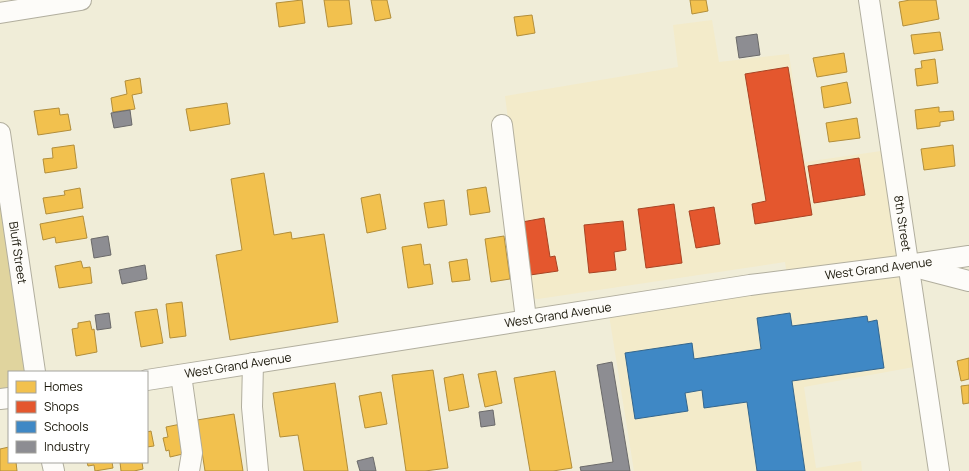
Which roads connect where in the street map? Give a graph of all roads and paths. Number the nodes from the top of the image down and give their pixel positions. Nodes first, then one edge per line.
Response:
1 (81, 0) edge
2 (868, 0) edge
3 (0, 13) edge
4 (502, 125) dead end
5 (0, 133) edge
6 (3, 165) edge
7 (969, 256) edge
8 (908, 265) junction
9 (969, 281) edge
10 (526, 319) junction
11 (253, 363) junction
12 (35, 371) edge
13 (181, 375) junction
14 (148, 380) edge
15 (189, 471) edge
16 (258, 471) edge
17 (939, 471) edge

1 - 3 street
2 - 8 street, 8th Street
4 - 10 street
5 - 6 street, Bluff Street
6 - 12 street, Bluff Street
7 - 8 street, West Grand Avenue
8 - 9 street
8 - 10 street, West Grand Avenue
8 - 17 street, 8th Street
10 - 11 street, West Grand Avenue
11 - 13 street, West Grand Avenue
11 - 16 street
13 - 14 street, West Grand Avenue
13 - 15 street

